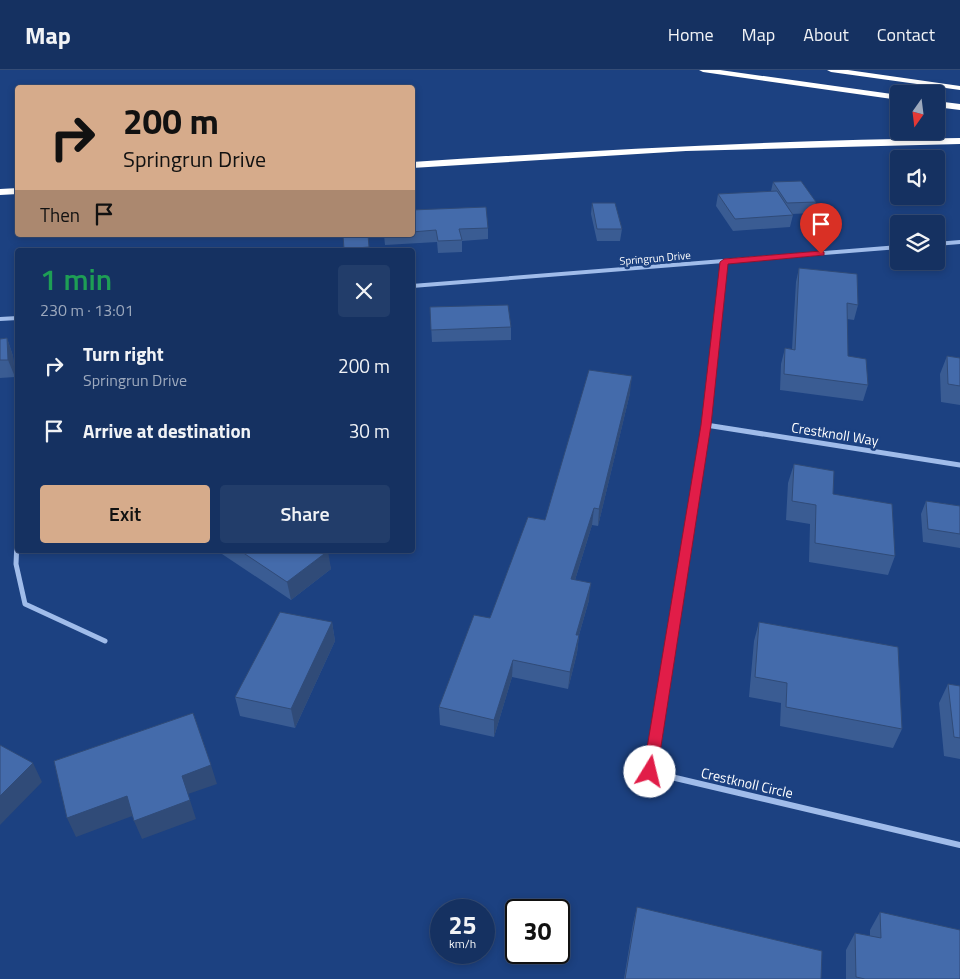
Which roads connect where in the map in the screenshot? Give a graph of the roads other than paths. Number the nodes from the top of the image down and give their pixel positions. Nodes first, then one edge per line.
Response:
1 (703, 70) edge
2 (831, 70) edge
3 (960, 88) edge
4 (890, 97) edge
5 (945, 105) edge
6 (960, 107) edge
7 (960, 140) edge
8 (415, 165) edge
9 (15, 191) edge
10 (0, 192) edge
11 (960, 242) edge
12 (945, 243) edge
13 (890, 248) edge
14 (724, 262) junction
15 (415, 286) edge
16 (15, 318) edge
17 (0, 319) edge
18 (706, 425) junction
19 (960, 465) edge
20 (16, 553) edge
21 (105, 641) dead end
22 (960, 845) edge

1 - 4 highway
2 - 3 highway
5 - 6 highway
7 - 8 highway
9 - 10 highway
11 - 12 street
13 - 14 street, Springrun Drive
14 - 15 street, Springrun Drive
14 - 18 street, Crestknoll Circle
16 - 17 street
18 - 19 street, Crestknoll Way
18 - 22 street, Crestknoll Circle
20 - 21 street

